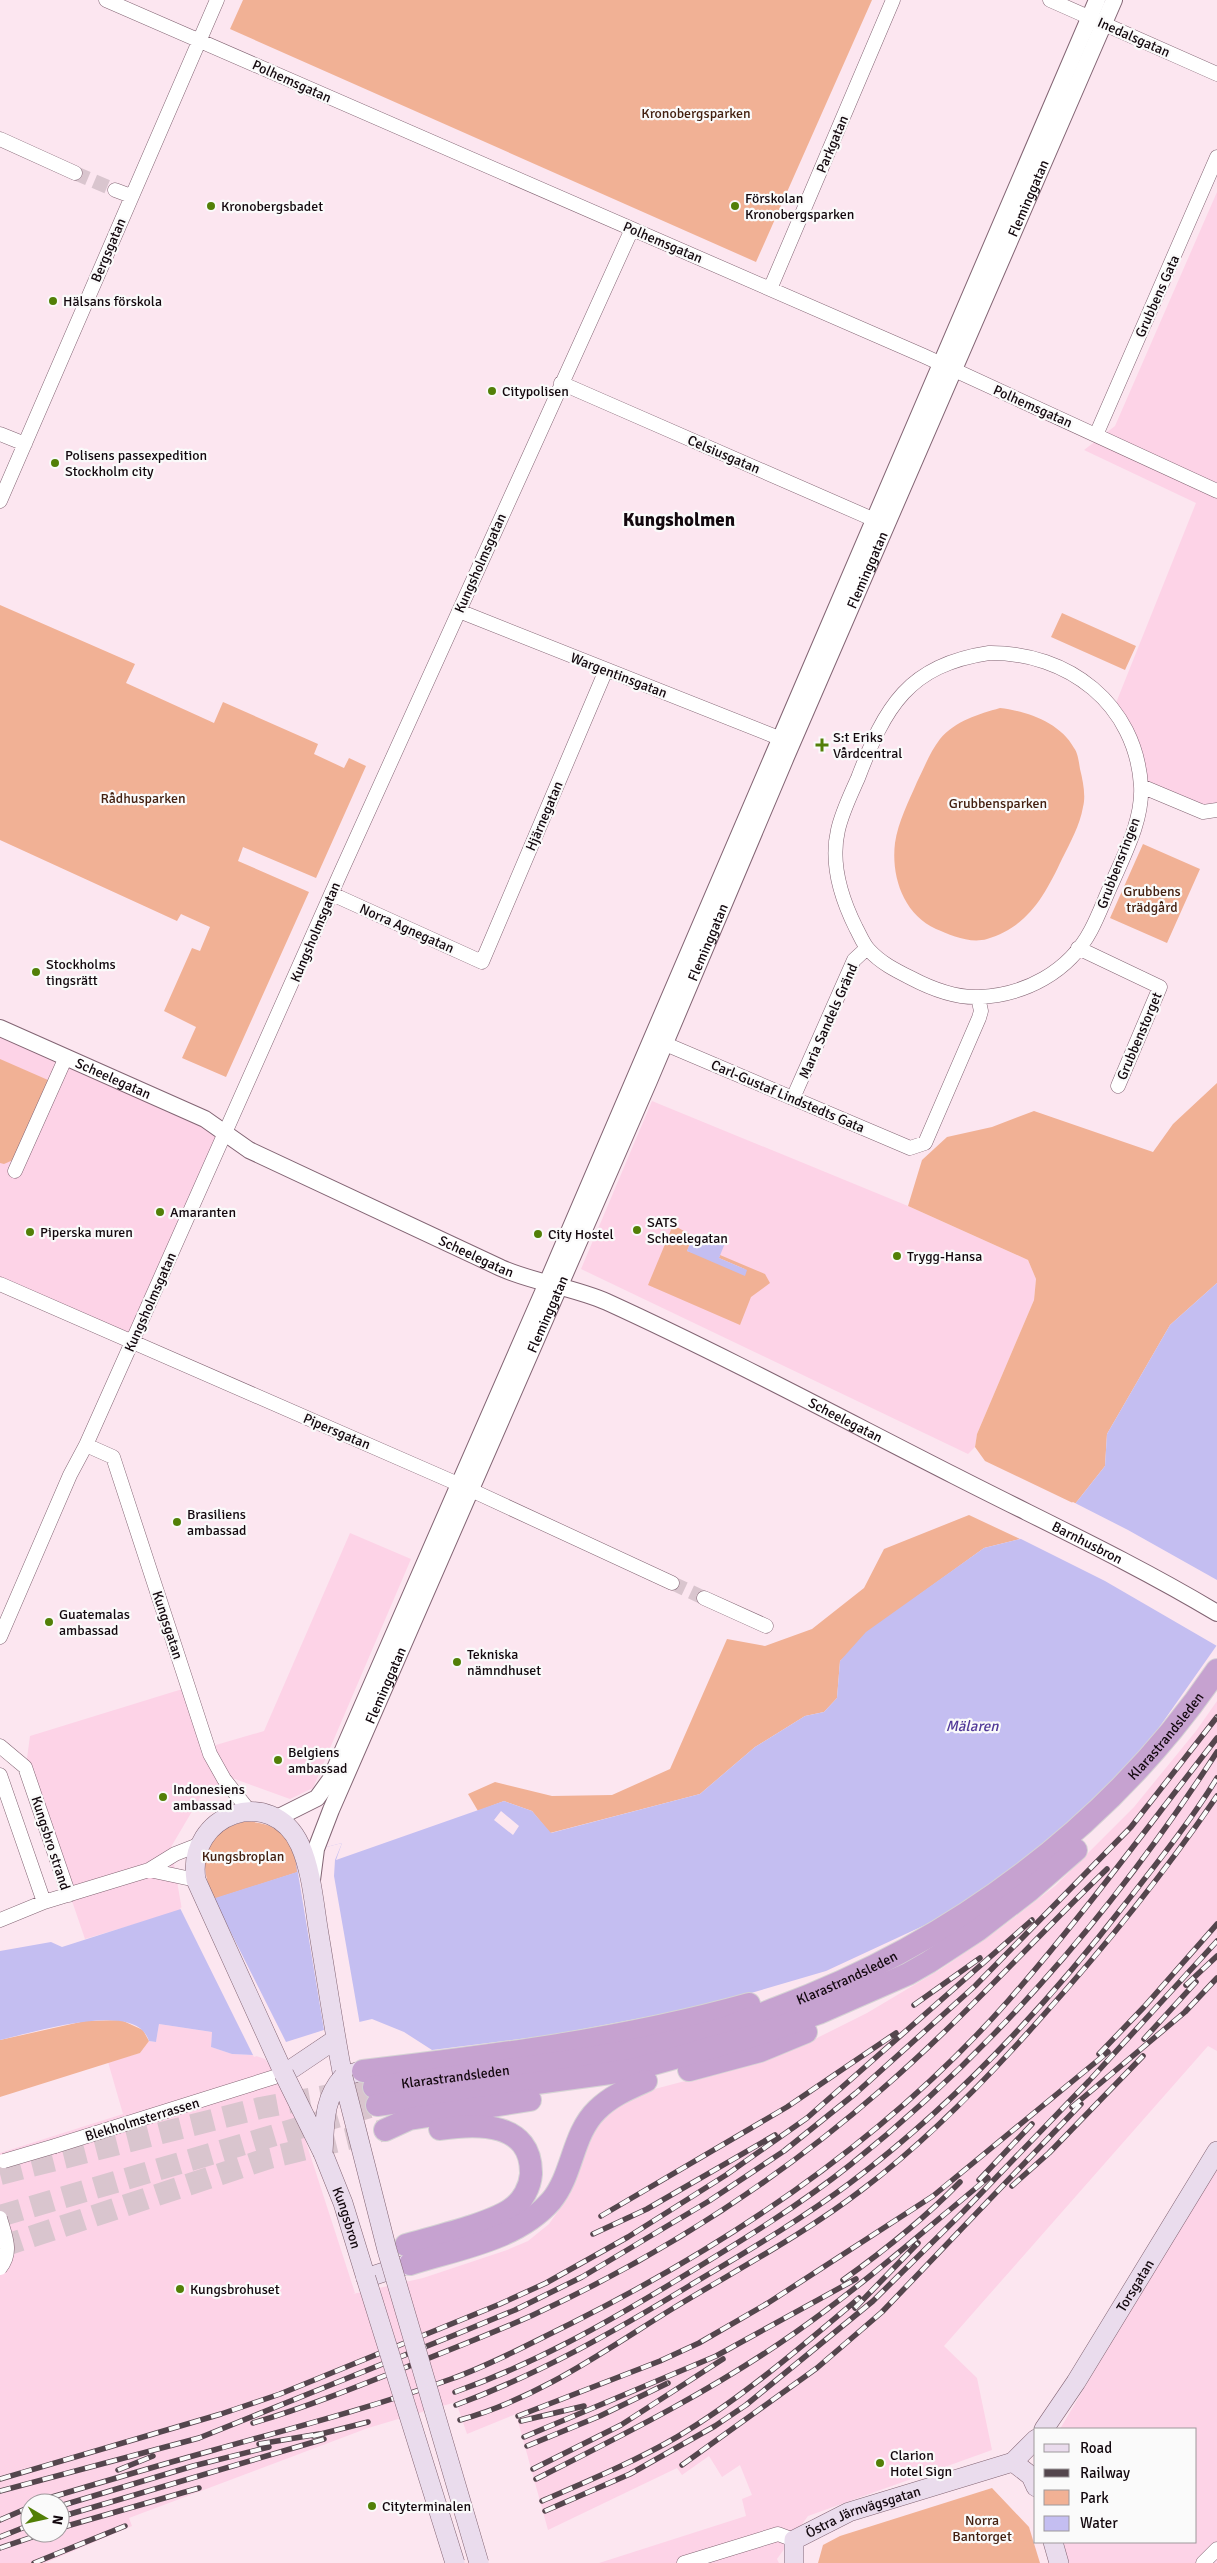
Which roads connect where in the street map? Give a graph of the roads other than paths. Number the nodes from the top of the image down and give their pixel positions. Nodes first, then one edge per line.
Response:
1 (106, 0) edge
2 (217, 0) edge
3 (893, 0) edge
4 (1050, 0) edge
5 (1097, 0) edge
6 (1114, 0) edge
7 (1097, 20) junction
8 (200, 41) junction
9 (1217, 74) edge
10 (0, 139) edge
11 (1217, 157) edge
12 (75, 173) tunnel mouth
13 (115, 190) tunnel mouth
14 (131, 196) junction
15 (632, 229) junction
16 (770, 289) junction
17 (948, 367) junction
18 (561, 383) junction
19 (0, 434) edge
20 (1096, 435) junction
21 (25, 444) junction
22 (1217, 492) edge
23 (0, 501) edge
24 (881, 522) junction
25 (459, 611) junction
26 (606, 670) junction
27 (779, 738) junction
28 (1141, 786) junction
29 (1217, 810) edge
30 (332, 894) junction
31 (867, 948) junction
32 (1078, 948) junction
33 (482, 962) joint
34 (978, 997) junction
35 (0, 1028) edge
36 (658, 1041) junction
37 (66, 1057) junction
38 (1118, 1086) dead end
39 (793, 1098) junction
40 (226, 1134) junction
41 (15, 1172) dead end
42 (0, 1284) edge
43 (553, 1285) junction
44 (132, 1342) junction
45 (86, 1444) junction
46 (956, 1477) joint
47 (464, 1486) junction
48 (672, 1583) tunnel mouth
49 (704, 1598) tunnel mouth
50 (1217, 1613) edge
51 (766, 1626) dead end
52 (0, 1636) edge
53 (1217, 1670) edge
54 (1217, 1688) edge
55 (0, 1746) edge
56 (25, 1766) junction
57 (1, 1776) edge
58 (250, 1812) junction
59 (277, 1818) junction
60 (198, 1845) junction
61 (309, 1851) junction
62 (149, 1870) junction
63 (197, 1884) junction
64 (70, 1895) junction
65 (44, 1902) junction
66 (0, 1920) edge
67 (908, 1974) junction
68 (810, 1996) junction
69 (336, 2039) junction
70 (284, 2074) junction
71 (646, 2081) junction
72 (364, 2085) junction
73 (1217, 2151) edge
74 (323, 2153) junction
75 (0, 2163) edge
76 (0, 2218) edge
77 (399, 2257) junction
78 (360, 2258) junction
79 (0, 2268) edge
80 (366, 2278) junction
81 (1048, 2426) edge
82 (440, 2436) junction
83 (1034, 2441) edge
84 (416, 2444) junction
85 (1013, 2462) junction
86 (1034, 2482) edge
87 (794, 2540) junction
88 (1053, 2543) edge
89 (1217, 2549) edge
90 (455, 2563) edge
91 (479, 2563) edge
92 (684, 2563) edge
93 (794, 2563) edge
94 (1059, 2563) edge
95 (1204, 2563) edge

1 - 8 street, Polhemsgatan
2 - 8 street, Bergsgatan
3 - 16 street, Parkgatan
4 - 7 street, Inedalsgatan
5 - 7 street, Fleminggatan
6 - 7 street, Fleminggatan
7 - 9 street, Inedalsgatan
7 - 17 street, Fleminggatan
8 - 14 street, Bergsgatan
8 - 15 street, Polhemsgatan
10 - 12 street
11 - 20 street, Grubbens Gata
13 - 14 street
14 - 21 street, Bergsgatan
15 - 16 street, Polhemsgatan
15 - 18 street, Kungsholmsgatan
16 - 17 street, Polhemsgatan
17 - 20 street, Polhemsgatan
17 - 24 street, Fleminggatan
18 - 24 street, Celsiusgatan
18 - 25 street, Kungsholmsgatan
19 - 21 street
20 - 22 street, Polhemsgatan
21 - 23 street, Bergsgatan
24 - 27 street, Fleminggatan
24 - 36 street, Fleminggatan
25 - 26 street, Wargentinsgatan
25 - 30 street, Kungsholmsgatan
26 - 27 street, Wargentinsgatan
26 - 33 street, Hjärnegatan
27 - 36 street, Fleminggatan
28 - 29 street
28 - 31 street, Grubbensringen
28 - 32 street, Grubbensringen
30 - 33 street, Norra Agnegatan
30 - 40 street, Kungsholmsgatan
31 - 34 street, Grubbensringen
31 - 39 street, Maria Sandels Gränd
32 - 34 street, Grubbensringen
32 - 38 street, Grubbenstorget
34 - 39 street, Carl-Gustaf Lindstedts Gata
35 - 37 street, Scheelegatan
36 - 39 street, Carl-Gustaf Lindstedts Gata
36 - 43 street, Fleminggatan
37 - 40 street, Scheelegatan
37 - 41 street
40 - 43 street, Scheelegatan
40 - 44 street, Kungsholmsgatan
42 - 44 street, Pipersgatan
43 - 46 street, Scheelegatan
43 - 47 street, Fleminggatan
44 - 45 street, Kungsholmsgatan
44 - 47 street, Pipersgatan
45 - 52 street, Kungsholmsgatan
45 - 58 street, Kungsgatan
46 - 50 street, Barnhusbron
47 - 48 street, Pipersgatan
47 - 59 street, Fleminggatan
47 - 61 street, Fleminggatan
49 - 51 street
53 - 68 highway, Klarastrandsleden
54 - 67 highway, Klarastrandsleden
55 - 56 street
56 - 57 street, Kungsbro strand
56 - 64 street, Kungsbro strand
57 - 65 street, Kungsbro strand
58 - 59 main road
58 - 60 main road
59 - 61 main road
60 - 62 street
60 - 63 main road
61 - 69 main road, Kungsbron
62 - 63 street
62 - 64 street
63 - 70 main road, Kungsbron
64 - 65 street, Kungsbro strand
65 - 66 street, Kungsbro strand
67 - 71 highway
67 - 72 highway, Klarastrandsleden
68 - 72 highway
68 - 72 highway, Klarastrandsleden
69 - 70 main road
69 - 72 main road, Kungsbron
70 - 74 main road, Kungsbron, bridge
70 - 75 street, Blekholmsterrassen, bridge
71 - 77 highway
71 - 77 highway
72 - 74 main road, bridge
72 - 77 main road, Kungsbron, bridge
73 - 81 main road, Torsgatan
74 - 78 main road, Kungsbron
76 - 79 street, bridge
77 - 78 main road
77 - 80 main road
77 - 82 main road, Kungsbron, bridge
78 - 80 main road, Kungsbron
80 - 84 main road, Kungsbron, bridge
82 - 84 main road
82 - 91 main road, Kungsbron, bridge
83 - 85 main road
84 - 90 main road, Kungsbron, bridge
85 - 86 main road
85 - 87 main road, Östra Järnvägsgatan
87 - 92 street, Östra Järnvägsgatan
87 - 93 main road
88 - 94 main road
89 - 95 street

